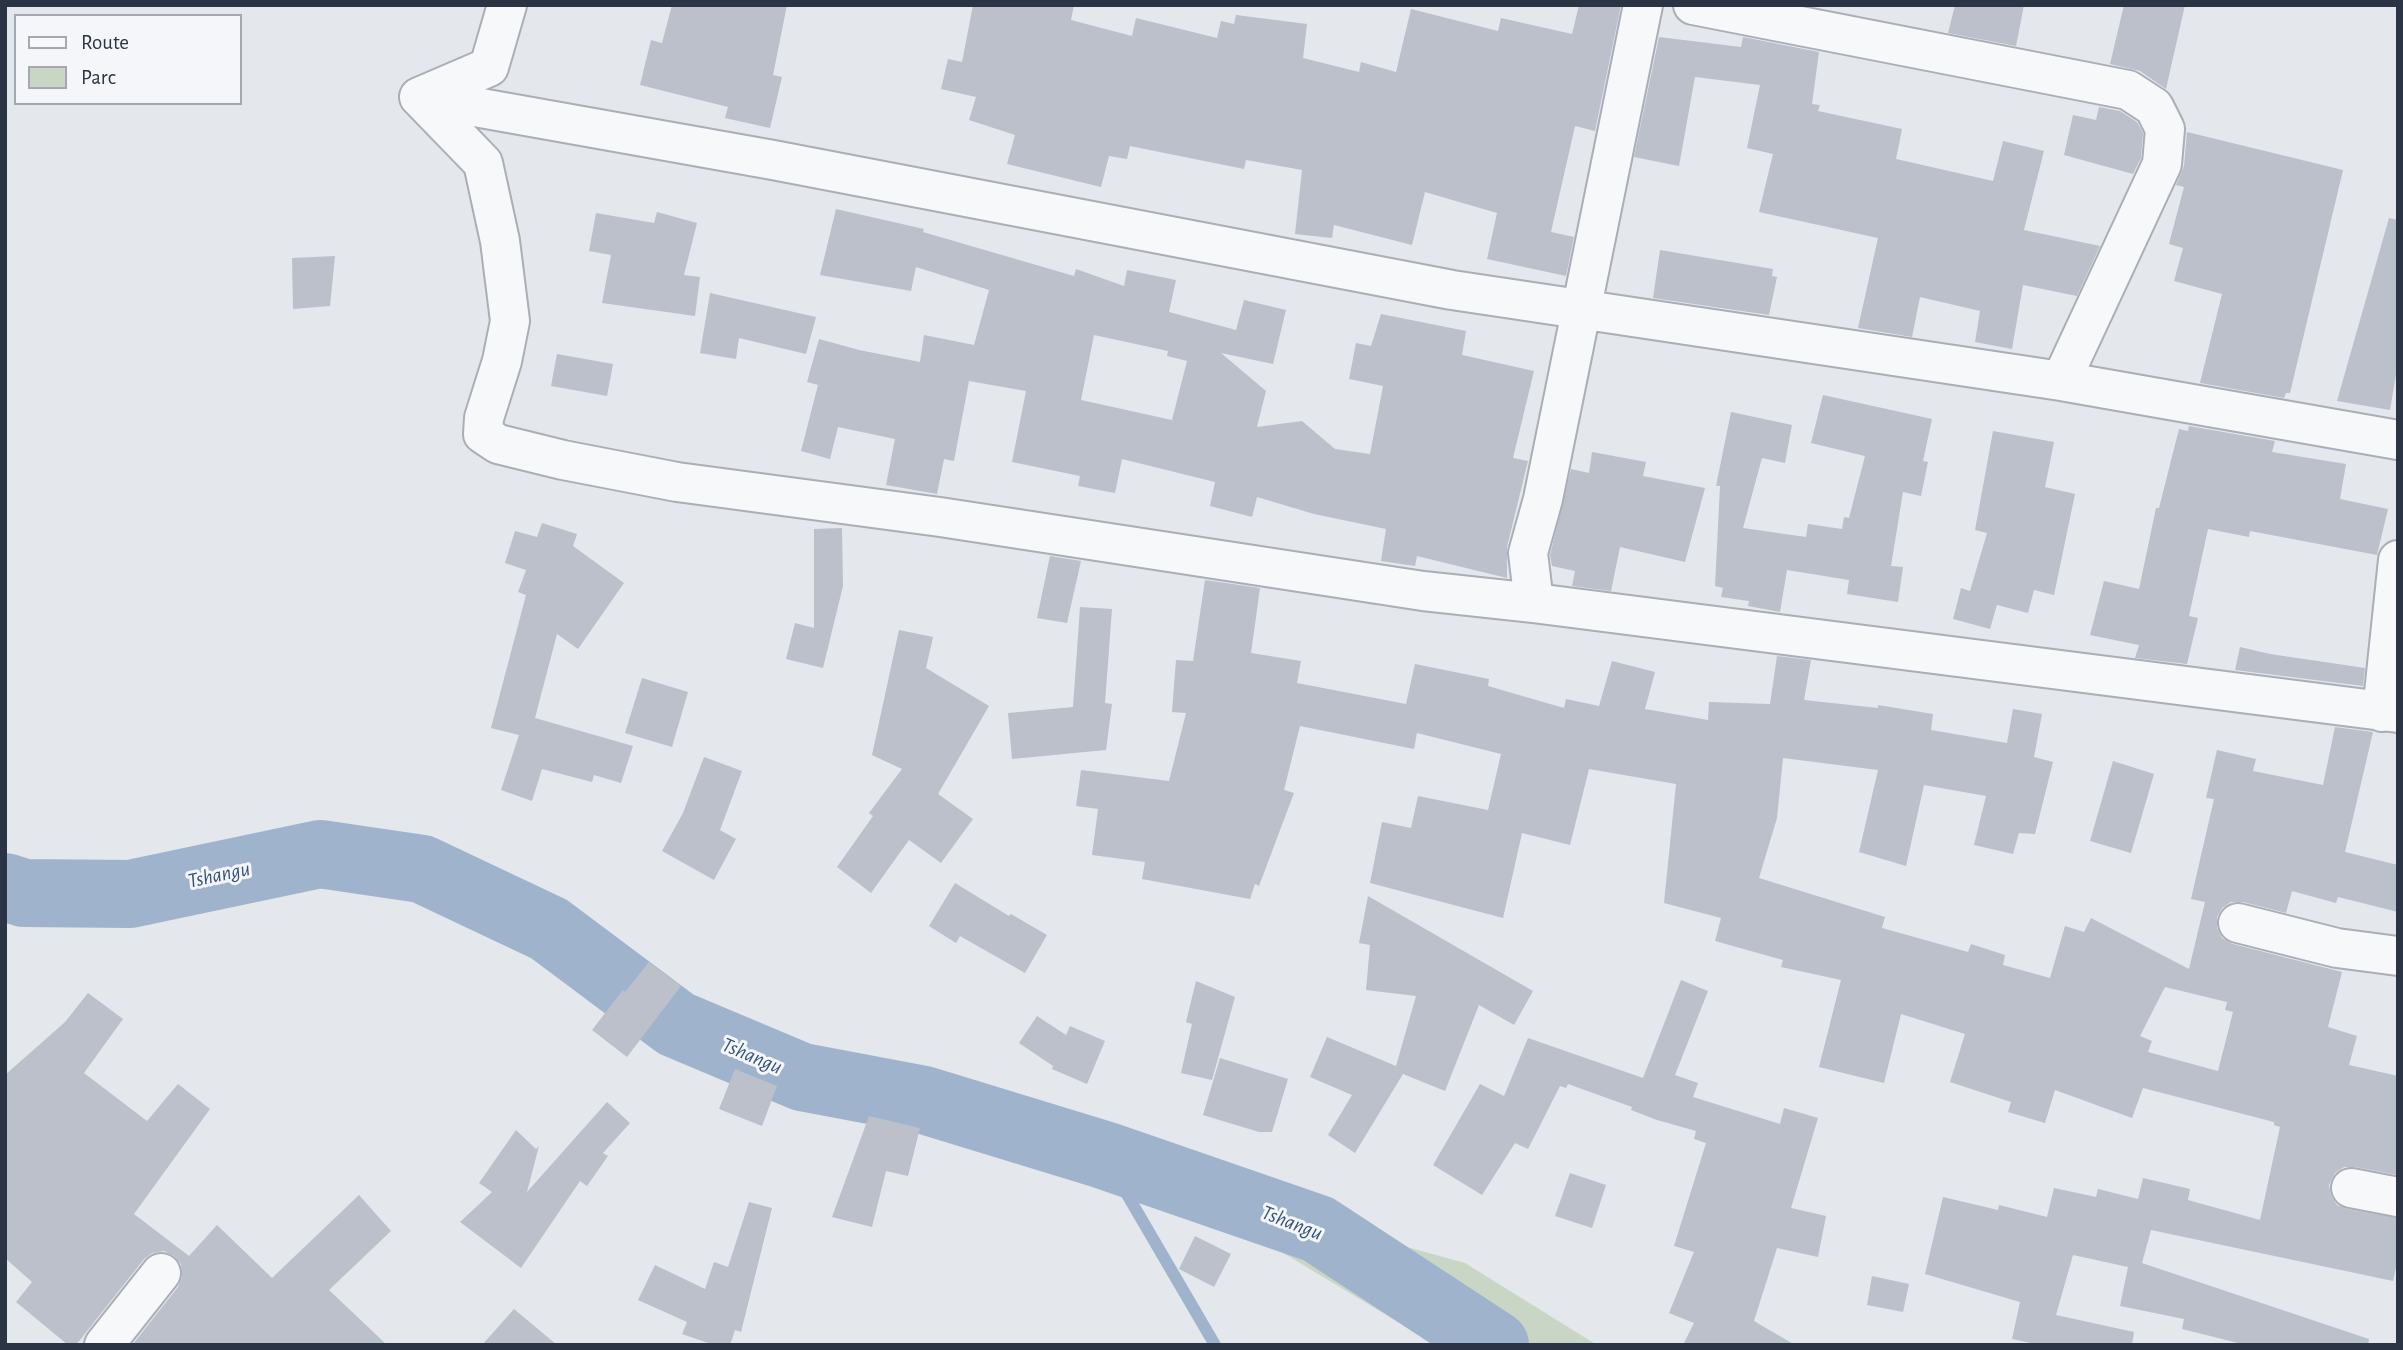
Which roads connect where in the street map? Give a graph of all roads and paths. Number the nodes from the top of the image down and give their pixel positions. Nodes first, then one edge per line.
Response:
1 (506, 5) edge
2 (1643, 5) edge
3 (1693, 5) edge
4 (419, 97) junction
5 (1581, 310) junction
6 (2061, 381) junction
7 (2398, 440) edge
8 (2398, 560) edge
9 (1534, 603) junction
10 (2390, 712) edge
11 (2238, 923) dead end
12 (2398, 956) edge
13 (2351, 1188) dead end
14 (2398, 1198) edge
15 (161, 1273) dead end
16 (104, 1345) edge

1 - 4 street
2 - 5 street
3 - 6 street
4 - 5 street
4 - 9 street
5 - 6 street
5 - 9 street
6 - 7 street
8 - 10 street
9 - 10 street
11 - 12 street
13 - 14 street
15 - 16 street

